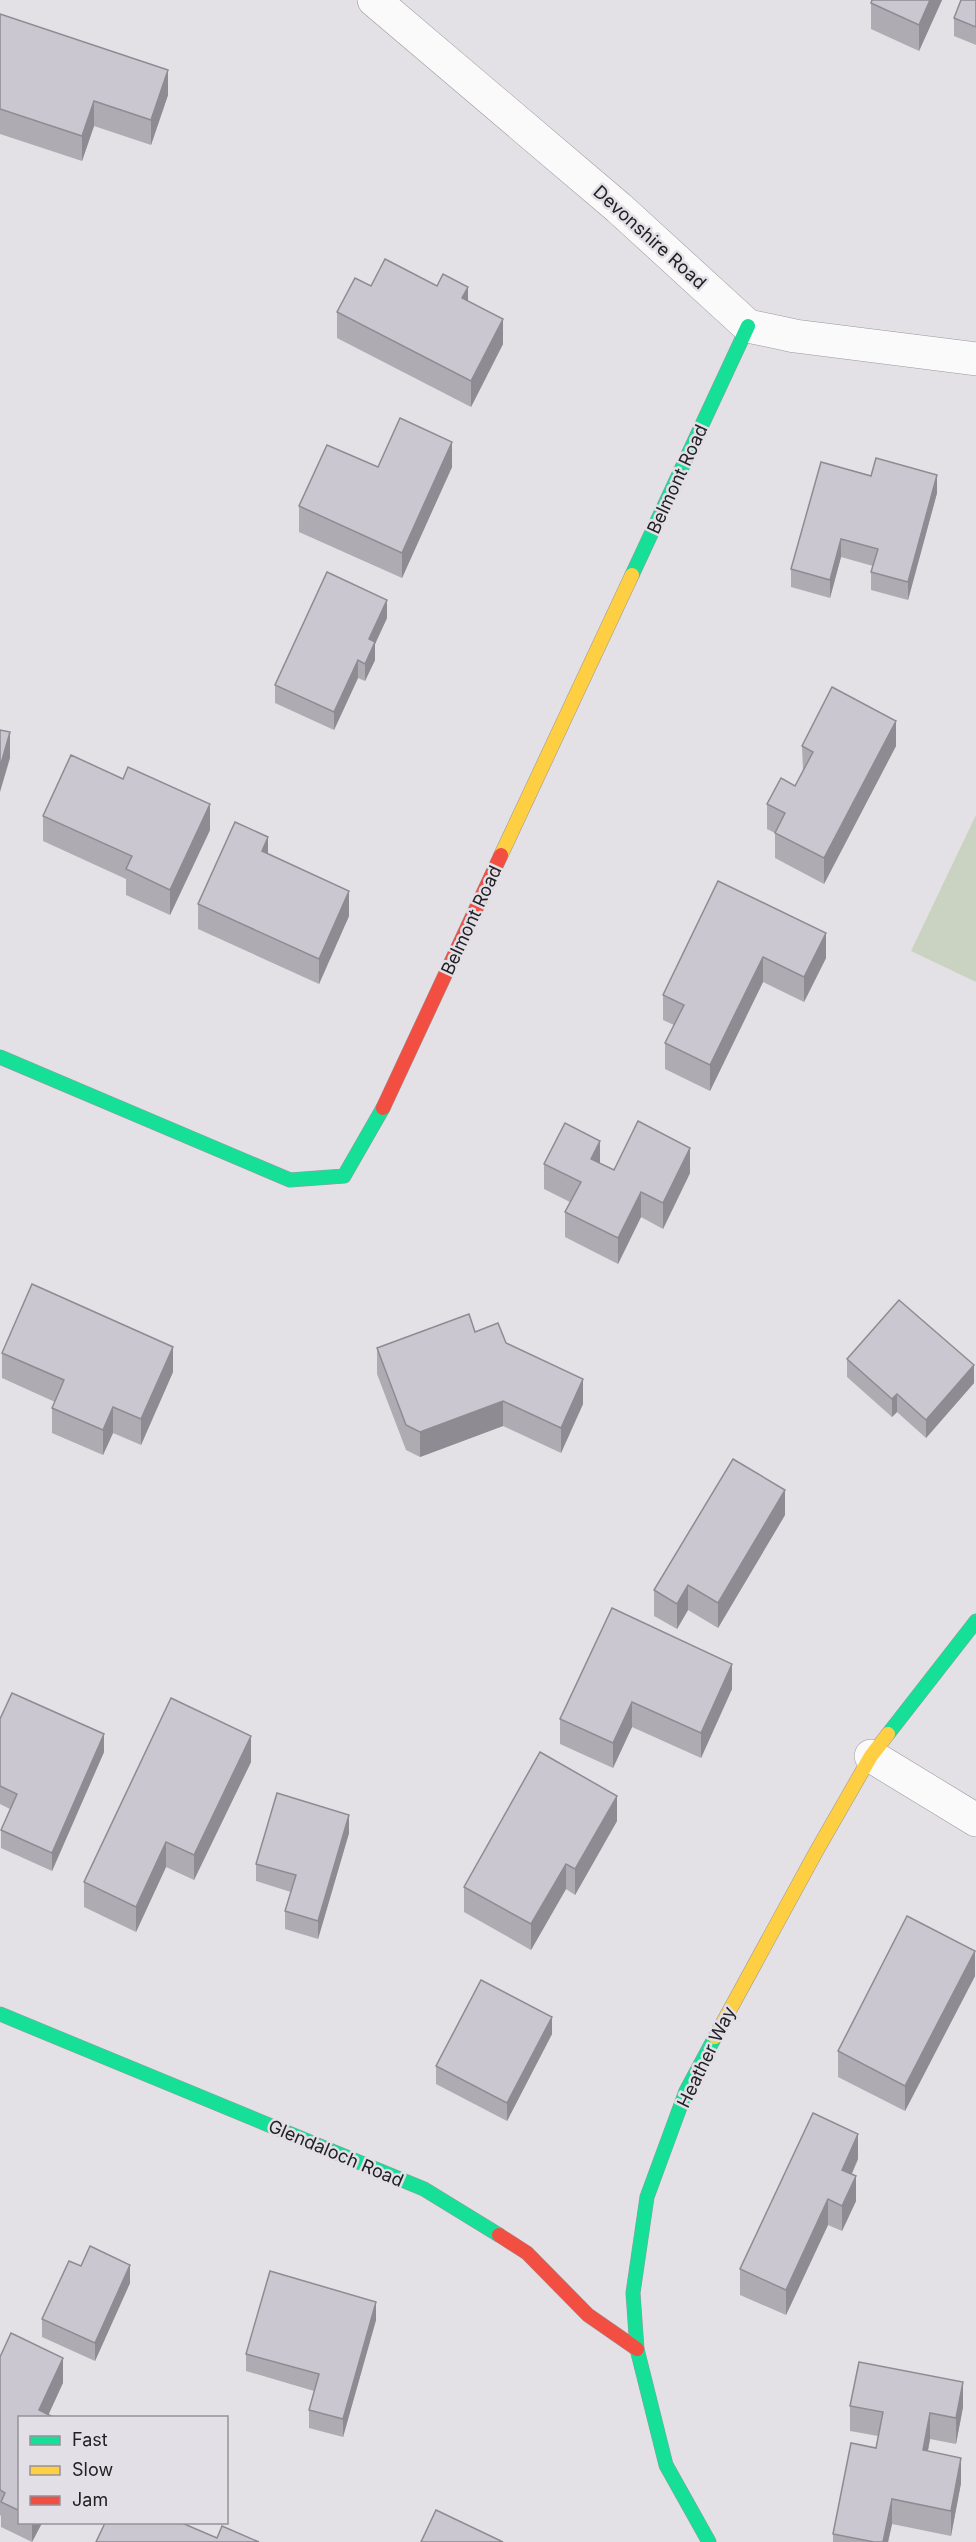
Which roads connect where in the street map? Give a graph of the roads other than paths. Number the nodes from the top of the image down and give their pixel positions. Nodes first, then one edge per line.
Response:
1 (374, 0) edge
2 (748, 326) junction
3 (976, 359) edge
4 (0, 1057) edge
5 (976, 1621) edge
6 (872, 1756) junction
7 (976, 1820) edge
8 (0, 2014) edge
9 (637, 2349) junction
10 (710, 2542) edge

1 - 2 street, Devonshire Road
2 - 3 street
2 - 4 street, Belmont Road
5 - 6 street, Heather Way
6 - 7 street
6 - 9 street, Heather Way
8 - 9 street, Glendaloch Road
9 - 10 street, Heather Way

